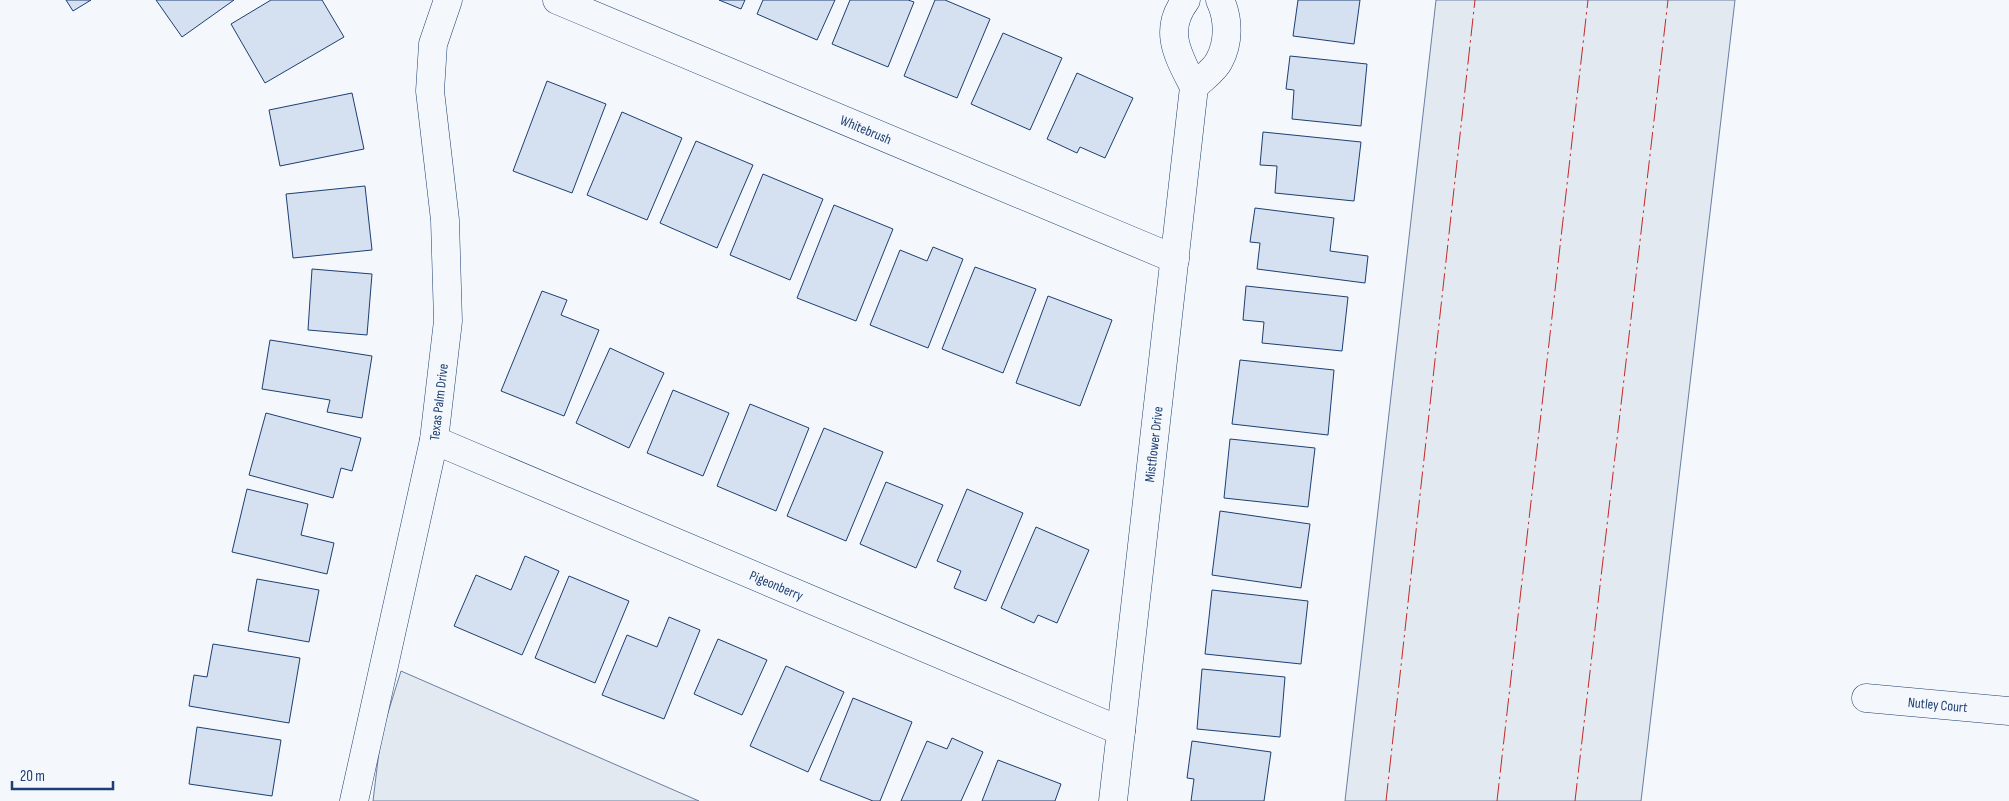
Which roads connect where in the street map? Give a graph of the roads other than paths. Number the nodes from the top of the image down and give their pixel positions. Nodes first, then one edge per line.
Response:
1 (448, 0) edge
2 (556, 0) edge
3 (1186, 0) edge
4 (1220, 0) edge
5 (1194, 87) junction
6 (1175, 258) junction
7 (434, 440) junction
8 (1866, 698) dead end
9 (2009, 711) edge
10 (1121, 731) junction
11 (354, 801) edge
12 (1113, 801) edge

1 - 7 street, Texas Palm Drive
2 - 6 street, Whitebrush
3 - 5 street
4 - 5 street
5 - 6 street, Mistflower Drive
6 - 10 street, Mistflower Drive
7 - 10 street, Pigeonberry
7 - 11 street, Texas Palm Drive
8 - 9 street, Nutley Court
10 - 12 street, Mistflower Drive

